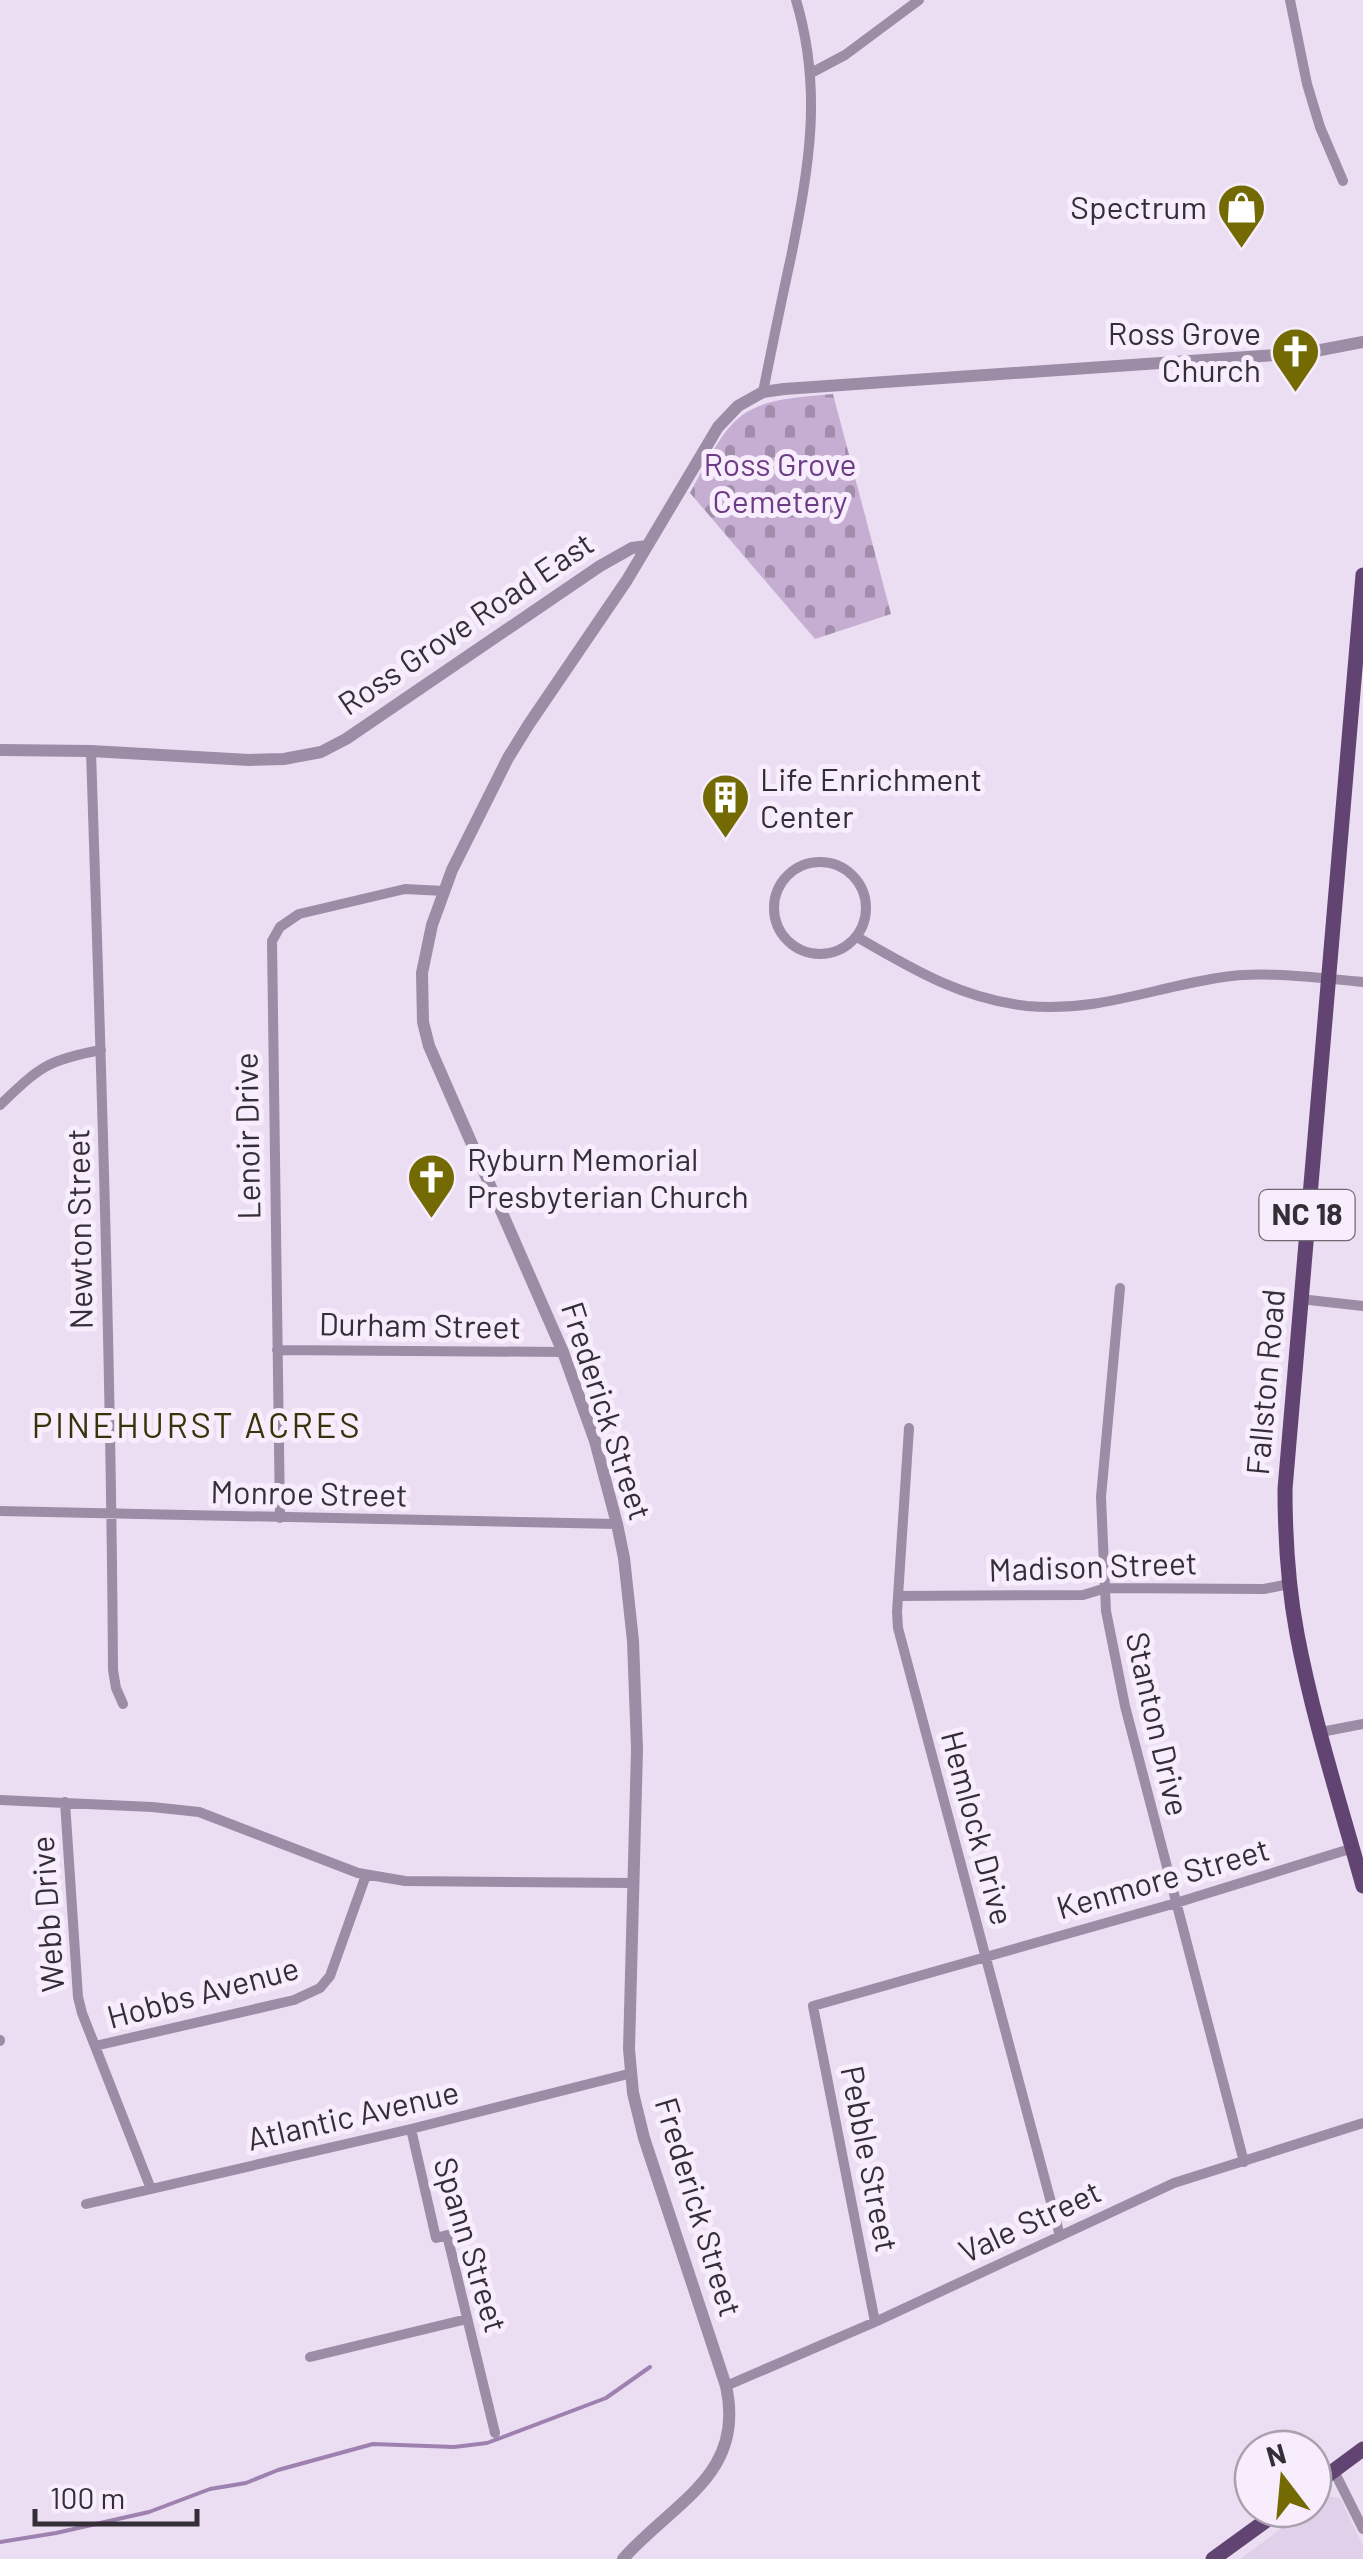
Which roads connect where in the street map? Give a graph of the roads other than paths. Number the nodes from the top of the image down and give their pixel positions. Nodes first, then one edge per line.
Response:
1 (796, 0) edge
2 (918, 0) edge
3 (1290, 0) edge
4 (811, 73) junction
5 (1344, 181) dead end
6 (1363, 342) edge
7 (763, 392) junction
8 (647, 546) junction
9 (1363, 575) edge
10 (0, 750) edge
11 (91, 751) junction
12 (444, 891) junction
13 (857, 936) junction
14 (1328, 979) junction
15 (1363, 982) edge
16 (101, 1050) junction
17 (0, 1105) edge
18 (1120, 1288) dead end
19 (1300, 1300) junction
20 (1363, 1306) edge
21 (277, 1350) junction
22 (563, 1352) junction
23 (909, 1428) dead end
24 (0, 1511) edge
25 (112, 1515) junction
26 (280, 1518) junction
27 (618, 1524) junction
28 (1289, 1584) junction
29 (1106, 1588) junction
30 (898, 1596) junction
31 (123, 1704) dead end
32 (1363, 1724) edge
33 (1321, 1732) junction
34 (0, 1800) edge
35 (66, 1802) junction
36 (1353, 1848) junction
37 (366, 1875) junction
38 (633, 1883) junction
39 (1363, 1886) edge
40 (1176, 1902) junction
41 (986, 1957) junction
42 (813, 2006) joint
43 (95, 2046) junction
44 (632, 2074) junction
45 (1363, 2123) edge
46 (411, 2129) junction
47 (1244, 2162) junction
48 (151, 2189) junction
49 (86, 2204) dead end
50 (1060, 2236) junction
51 (467, 2320) junction
52 (875, 2322) junction
53 (310, 2357) dead end
54 (726, 2386) junction
55 (496, 2433) dead end
56 (1363, 2450) edge
57 (1334, 2471) joint
58 (1254, 2529) edge
59 (1363, 2529) edge
60 (623, 2559) edge
61 (1213, 2559) edge

1 - 4 street
2 - 4 street
3 - 5 street
4 - 7 street
6 - 7 street
7 - 8 street, Ross Grove Road East
8 - 11 street, Ross Grove Road East
8 - 12 street, Frederick Street
9 - 14 main road, Fallston Road / NC 18
10 - 11 street, Ross Grove Road East
11 - 16 street, Newton Street
12 - 21 street, Lenoir Drive
12 - 22 street, Frederick Street
13 - 13 street
13 - 14 street
14 - 15 street
14 - 19 main road, Fallston Road / NC 18
16 - 17 street
16 - 25 street, Newton Street
18 - 29 street, Stanton Drive
19 - 20 street
19 - 28 main road, Fallston Road / NC 18
21 - 22 street, Durham Street
21 - 26 street, Lenoir Drive
22 - 27 street, Frederick Street
23 - 30 street, Hemlock Drive
24 - 25 street, Monroe Street
25 - 26 street, Monroe Street
25 - 31 street, Newton Street
26 - 27 street, Monroe Street
27 - 38 street, Frederick Street
28 - 29 street, Madison Street
28 - 33 main road, Fallston Road / NC 18
29 - 30 street, Madison Street
29 - 40 street, Stanton Drive
30 - 41 street, Hemlock Drive
32 - 33 street
33 - 36 main road, Fallston Road / NC 18
34 - 35 street
35 - 37 street
35 - 43 street, Webb Drive
36 - 39 main road, Fallston Road / NC 18
36 - 40 street, Kenmore Street
37 - 38 street
37 - 43 street, Hobbs Avenue
38 - 44 street, Frederick Street
40 - 41 street, Kenmore Street
40 - 47 street, Stanton Drive
41 - 42 street, Kenmore Street
41 - 50 street, Hemlock Drive
42 - 52 street, Pebble Street
43 - 48 street, Webb Drive
44 - 46 street, Atlantic Avenue
44 - 54 street, Frederick Street
45 - 47 street, Vale Street
46 - 48 street, Atlantic Avenue
46 - 51 street, Spann Street
47 - 50 street, Vale Street
48 - 49 street, Atlantic Avenue
50 - 52 street, Vale Street
51 - 53 street
51 - 55 street, Spann Street
52 - 54 street, Vale Street
54 - 60 street, Frederick Street
56 - 57 main road
57 - 59 street
58 - 61 main road

